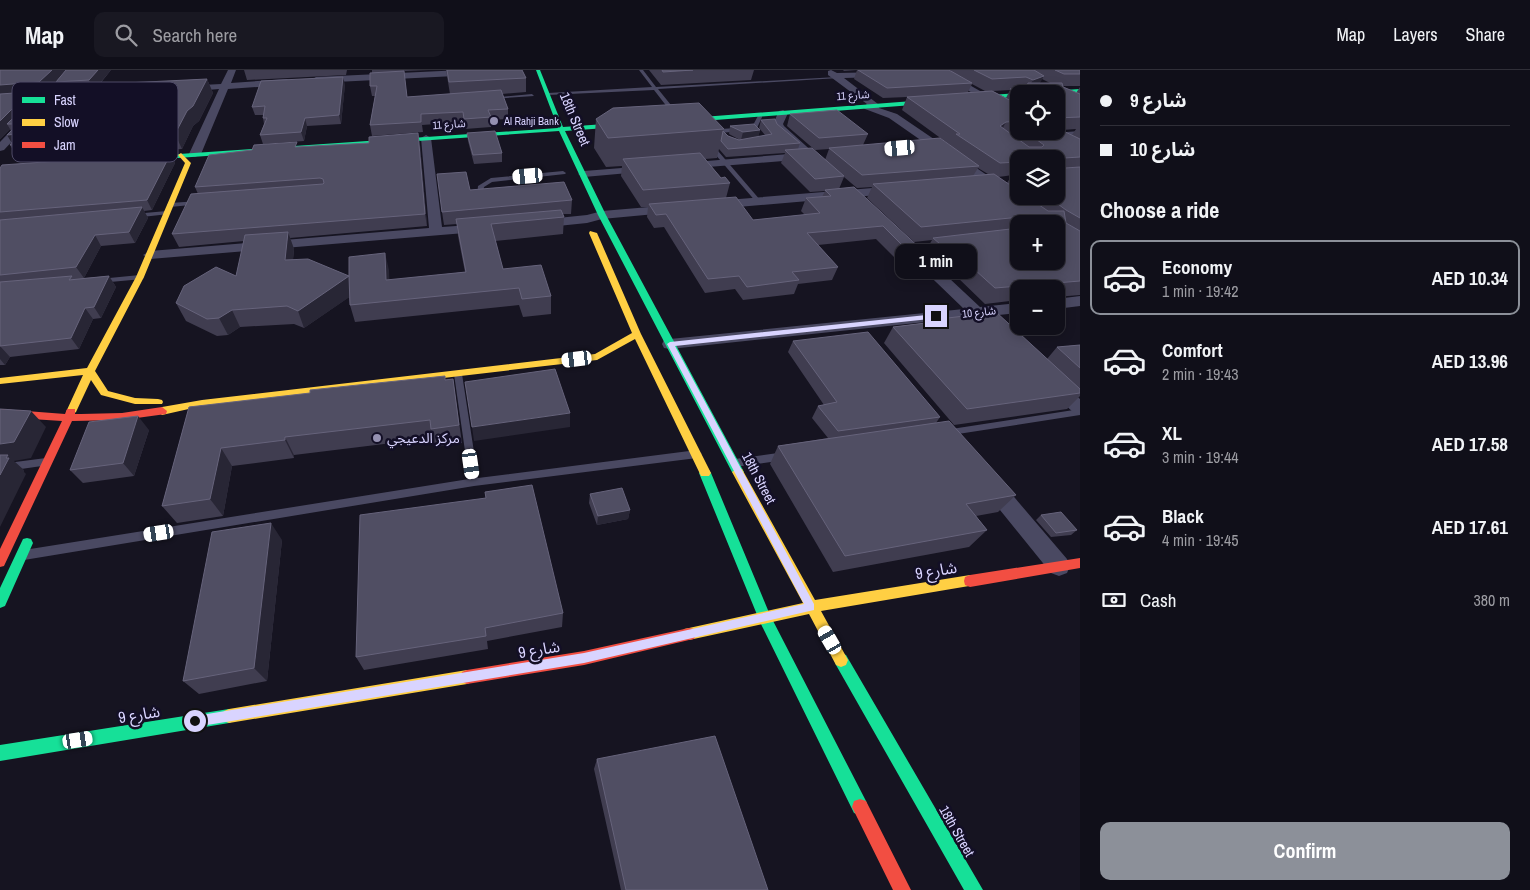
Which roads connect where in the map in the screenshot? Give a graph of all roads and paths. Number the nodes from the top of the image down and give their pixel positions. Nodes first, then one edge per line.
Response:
1 (74, 70) edge
2 (232, 70) edge
3 (514, 70) edge
4 (538, 70) edge
5 (641, 70) edge
6 (828, 70) edge
7 (934, 70) edge
8 (946, 70) edge
9 (417, 72) edge
10 (892, 73) edge
11 (341, 74) edge
12 (837, 77) junction
13 (60, 82) edge
14 (1038, 83) edge
15 (1041, 85) edge
16 (225, 86) junction
17 (529, 86) edge
18 (655, 88) junction
19 (178, 90) edge
20 (1080, 91) edge
21 (1065, 92) edge
22 (548, 94) junction
23 (1010, 96) edge
24 (983, 97) junction
25 (483, 98) edge
26 (1065, 98) edge
27 (1072, 102) edge
28 (871, 106) junction
29 (1010, 112) edge
30 (784, 113) junction
31 (761, 114) junction
32 (694, 122) junction
33 (754, 128) junction
34 (561, 129) junction
35 (720, 131) junction
36 (12, 134) edge
37 (1065, 134) edge
38 (1080, 134) edge
39 (760, 135) edge
40 (725, 136) edge
41 (426, 138) junction
42 (1010, 139) edge
43 (1057, 140) edge
44 (707, 142) edge
45 (1066, 145) edge
46 (936, 146) junction
47 (917, 147) edge
48 (0, 148) edge
49 (1015, 150) edge
50 (195, 154) junction
51 (830, 154) edge
52 (178, 155) edge
53 (181, 155) junction
54 (811, 156) junction
55 (725, 163) junction
56 (563, 173) dead end
57 (584, 174) junction
58 (1010, 181) edge
59 (990, 182) junction
60 (970, 184) edge
61 (912, 189) edge
62 (853, 194) junction
63 (480, 197) edge
64 (1010, 197) edge
65 (208, 202) edge
66 (759, 202) junction
67 (579, 204) dead end
68 (867, 208) edge
69 (168, 209) junction
70 (602, 215) junction
71 (128, 217) edge
72 (587, 220) junction
73 (521, 225) edge
74 (493, 228) edge
75 (436, 232) junction
76 (930, 246) dead end
77 (150, 255) junction
78 (140, 277) junction
79 (94, 281) edge
80 (1080, 301) edge
81 (1065, 303) edge
82 (1010, 309) edge
83 (976, 312) junction
84 (638, 334) junction
85 (670, 344) junction
86 (1011, 345) edge
87 (1038, 370) edge
88 (90, 371) junction
89 (458, 374) junction
90 (0, 381) edge
91 (202, 403) junction
92 (1080, 411) edge
93 (0, 413) edge
94 (68, 419) junction
95 (940, 428) joint
96 (76, 436) dead end
97 (960, 447) edge
98 (697, 454) junction
99 (792, 455) edge
100 (47, 462) junction
101 (734, 463) junction
102 (0, 468) edge
103 (978, 470) edge
104 (474, 482) junction
105 (15, 530) junction
106 (33, 530) dead end
107 (0, 532) edge
108 (21, 556) junction
109 (0, 562) edge
110 (1080, 563) edge
111 (1059, 566) junction
112 (0, 602) edge
113 (811, 607) junction
114 (765, 618) junction
115 (0, 752) edge
116 (902, 890) edge
117 (974, 890) edge

1 - 13 street
2 - 16 street
3 - 9 street
4 - 22 street, 18th Street
5 - 18 lane
6 - 12 street
7 - 8 street
7 - 24 street
9 - 11 street
10 - 12 street
11 - 16 street
12 - 18 lane
12 - 28 street
14 - 15 street
16 - 19 street
16 - 50 street
17 - 25 lane
18 - 22 lane
18 - 32 lane
20 - 21 street
22 - 34 street, 18th Street
23 - 24 street, شارع 11
24 - 28 street, شارع 11
24 - 29 street
26 - 27 street
28 - 30 street, شارع 11
28 - 46 street
30 - 31 street, شارع 11
30 - 54 street
31 - 32 street, شارع 11
31 - 33 lane
32 - 34 street, شارع 11
32 - 35 lane
33 - 35 lane
33 - 39 lane
34 - 41 street, شارع 11
34 - 57 street, 18th Street
35 - 40 lane
36 - 48 street
37 - 38 street
41 - 50 street, شارع 11
41 - 75 street
42 - 49 street
43 - 45 street
44 - 55 lane
46 - 47 street
46 - 59 street
50 - 53 street, شارع 11
51 - 54 street
52 - 53 street, شارع 11
53 - 69 street
54 - 55 street
54 - 62 street
55 - 57 street
55 - 66 lane
56 - 63 lane
57 - 70 street, 18th Street
58 - 59 street
59 - 60 street
59 - 64 street
61 - 62 street
62 - 66 street
62 - 68 street
65 - 69 lane
66 - 70 street
67 - 72 street
69 - 71 lane
69 - 77 street
70 - 72 street
70 - 85 street, 18th Street
72 - 73 street
72 - 84 street
74 - 75 street
75 - 77 street
76 - 83 street
77 - 78 street
78 - 79 lane
78 - 88 street
80 - 81 street
82 - 83 street, شارع 10
83 - 85 street, شارع 10
83 - 86 street
84 - 89 street
84 - 98 street
85 - 101 street, 18th Street
87 - 92 street
88 - 90 street
88 - 91 street
88 - 94 street
89 - 91 street
89 - 104 lane
91 - 94 street
92 - 95 lane
93 - 94 street
94 - 96 street
94 - 100 street
95 - 97 street
98 - 104 lane
98 - 114 street
99 - 101 lane
100 - 102 lane
100 - 105 street
101 - 113 street, 18th Street
103 - 111 street
104 - 108 lane
105 - 107 lane
105 - 109 street
106 - 108 street
108 - 112 street
110 - 111 street, شارع 9
111 - 113 street, شارع 9
113 - 114 street, شارع 9
113 - 117 street, 18th Street
114 - 115 street, شارع 9
114 - 116 street

